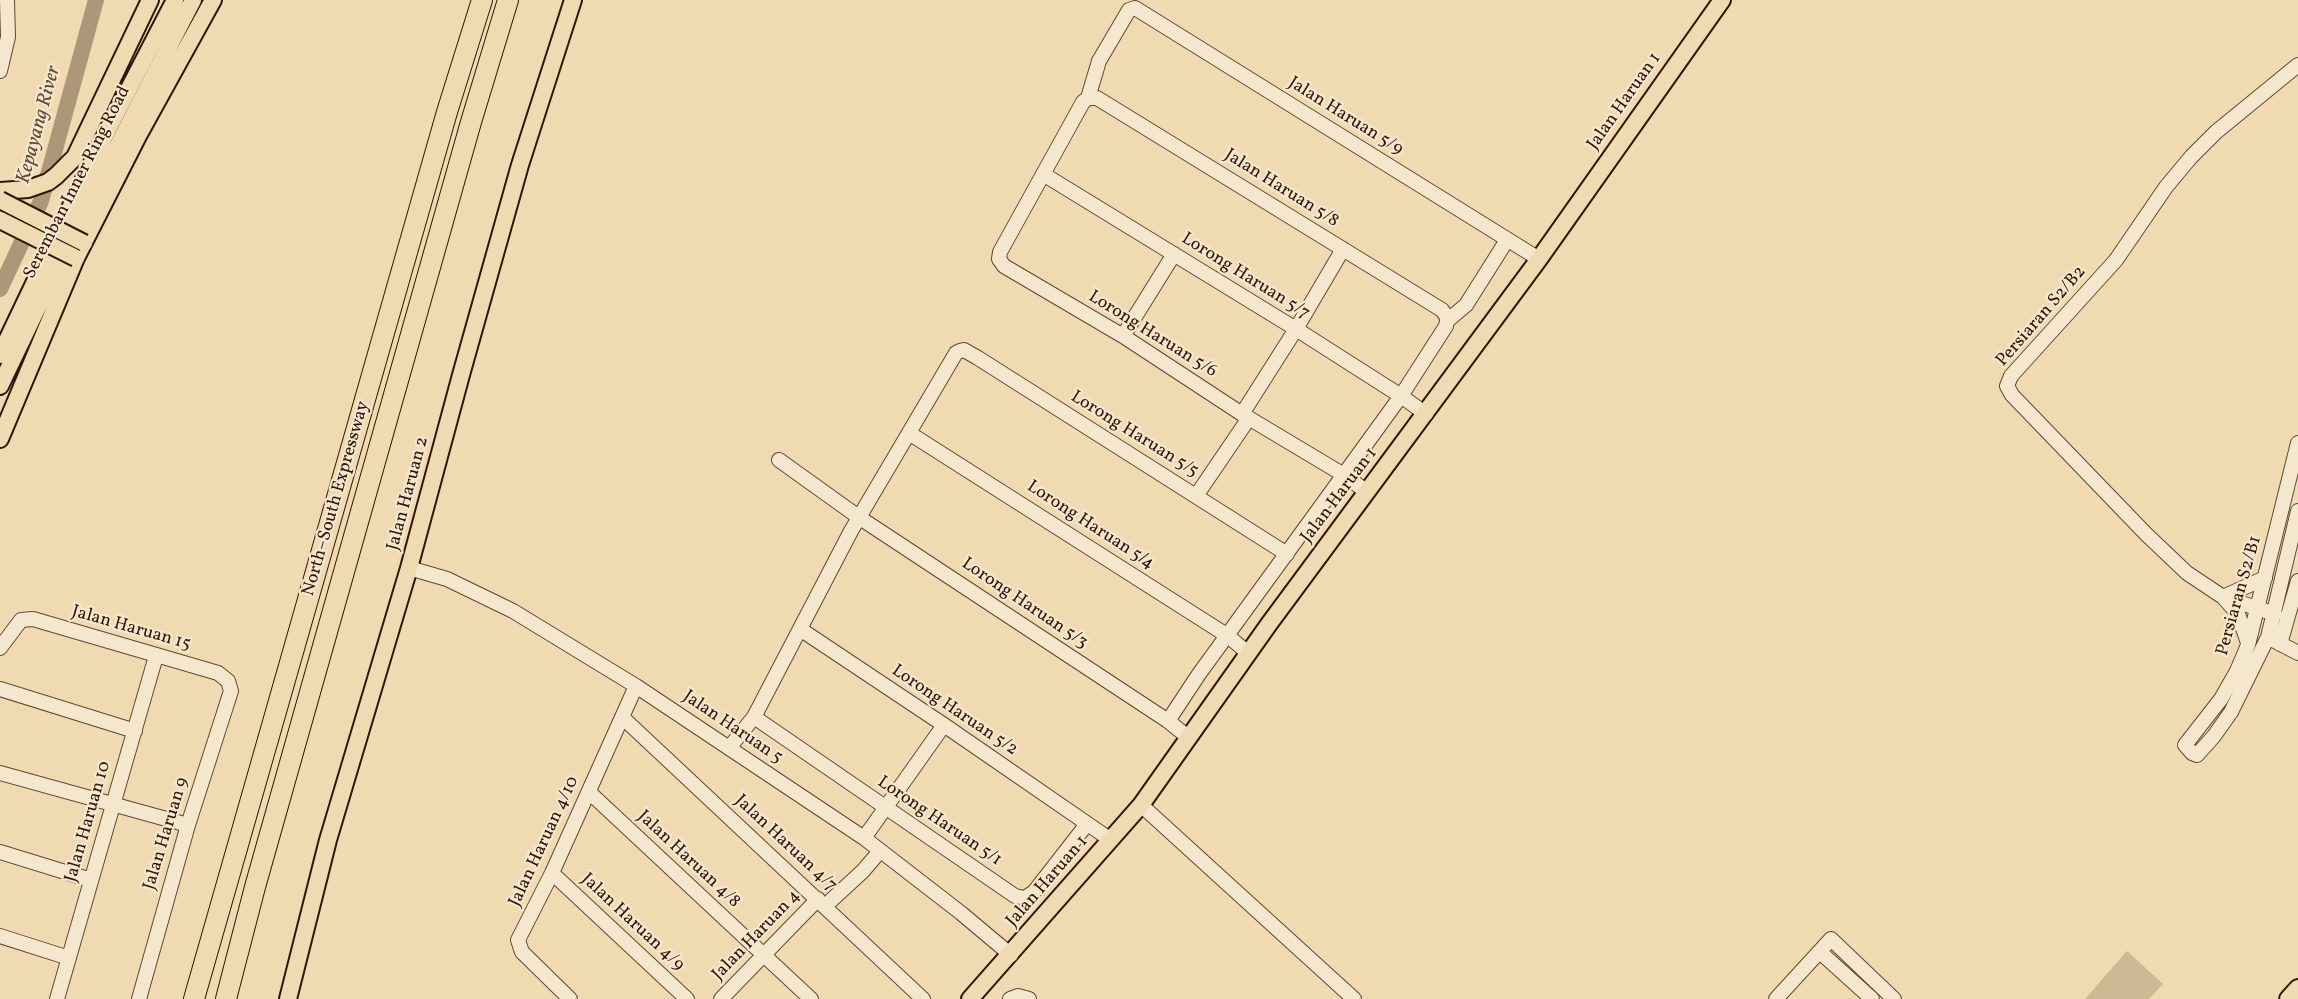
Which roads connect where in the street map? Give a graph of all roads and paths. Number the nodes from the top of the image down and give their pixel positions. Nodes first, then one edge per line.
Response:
1 (7, 0) edge
2 (150, 0) edge
3 (175, 0) edge
4 (193, 0) edge
5 (213, 0) edge
6 (482, 0) edge
7 (508, 0) edge
8 (573, 0) edge
9 (1722, 0) edge
10 (2298, 65) edge
11 (0, 71) edge
12 (1089, 98) junction
13 (1043, 174) junction
14 (0, 191) edge
15 (0, 200) edge
16 (0, 220) edge
17 (1507, 240) junction
18 (1343, 249) junction
19 (80, 250) junction
20 (1174, 254) junction
21 (1539, 260) junction
22 (1447, 321) junction
23 (1296, 329) junction
24 (1123, 336) junction
25 (0, 356) edge
26 (0, 386) edge
27 (1401, 396) junction
28 (1426, 414) junction
29 (1245, 416) junction
30 (909, 434) junction
31 (0, 439) edge
32 (2298, 443) edge
33 (779, 460) dead end
34 (1344, 475) junction
35 (1367, 492) junction
36 (1196, 495) junction
37 (2298, 512) edge
38 (860, 518) junction
39 (2295, 542) edge
40 (1287, 554) junction
41 (410, 568) junction
42 (2265, 578) junction
43 (2298, 581) edge
44 (2223, 597) junction
45 (2258, 607) junction
46 (2275, 614) junction
47 (800, 629) junction
48 (1228, 636) junction
49 (2274, 641) junction
50 (2248, 645) junction
51 (0, 648) edge
52 (1248, 653) junction
53 (2298, 653) edge
54 (156, 656) junction
55 (228, 681) joint
56 (636, 686) junction
57 (0, 690) edge
58 (622, 717) junction
59 (754, 717) junction
60 (1168, 722) junction
61 (944, 725) junction
62 (135, 731) junction
63 (1188, 737) junction
64 (729, 748) junction
65 (0, 773) edge
66 (589, 792) junction
67 (113, 804) junction
68 (1141, 805) junction
69 (887, 808) junction
70 (1087, 824) junction
71 (188, 825) junction
72 (864, 838) junction
73 (1111, 840) junction
74 (880, 851) junction
75 (0, 852) edge
76 (552, 873) junction
77 (91, 880) junction
78 (821, 902) junction
79 (0, 936) edge
80 (1820, 952) junction
81 (763, 954) junction
82 (1011, 955) junction
83 (69, 958) junction
84 (2298, 988) edge
85 (57, 999) edge
86 (139, 999) edge
87 (194, 999) edge
88 (226, 999) edge
89 (288, 999) edge
90 (570, 999) edge
91 (687, 999) edge
92 (722, 999) edge
93 (811, 999) edge
94 (923, 999) edge
95 (970, 999) edge
96 (1010, 999) edge
97 (1029, 999) edge
98 (1354, 999) edge
99 (1776, 999) edge
100 (1872, 999) edge
101 (1894, 999) edge
102 (2288, 999) edge

1 - 11 street
2 - 14 main road
3 - 25 main road, Seremban Inner Ring Road
4 - 26 main road, Seremban Inner Ring Road
5 - 19 main road
6 - 87 highway, North–South Expressway
7 - 88 highway, North–South Expressway
8 - 41 main road, Jalan Haruan 2
9 - 21 main road, Jalan Haruan 1
10 - 44 street, Persiaran S2/B2
12 - 13 street
12 - 17 street, Jalan Haruan 5/9
12 - 18 street, Jalan Haruan 5/8
13 - 20 street, Lorong Haruan 5/7
13 - 24 street, Lorong Haruan 5/6
15 - 19 main road, bridge
16 - 19 main road, bridge
17 - 21 street, Jalan Haruan 5/9
17 - 22 street
18 - 22 street, Jalan Haruan 5/8
18 - 23 street
19 - 31 main road
20 - 23 street, Lorong Haruan 5/7
20 - 24 street
21 - 28 main road, Jalan Haruan 1
22 - 27 street
23 - 27 street, Lorong Haruan 5/7
23 - 29 street
24 - 29 street, Lorong Haruan 5/6
27 - 28 street, Lorong Haruan 5/7
27 - 34 street
28 - 35 main road, Jalan Haruan 1
29 - 34 street, Lorong Haruan 5/6
29 - 36 street
30 - 36 street, Lorong Haruan 5/5
30 - 38 street
30 - 48 street, Lorong Haruan 5/4
32 - 42 street, Persiaran S2/B1
33 - 38 street, Lorong Haruan 5/3
34 - 35 street, Lorong Haruan 5/6
34 - 40 street
35 - 52 main road, Jalan Haruan 1
36 - 40 street, Lorong Haruan 5/5
37 - 39 street, Persiaran S2/B1
38 - 47 street
38 - 60 street, Lorong Haruan 5/3
39 - 46 street, Persiaran S2/B1
40 - 48 street
41 - 56 street, Jalan Haruan 5
41 - 89 main road, Jalan Haruan 2
42 - 44 street
42 - 45 street, Persiaran S2/B1
43 - 49 street
44 - 45 street, Persiaran S2/B2
44 - 50 street
45 - 46 street, Persiaran S2/B2
45 - 50 street, Persiaran S2/B1
46 - 49 street, Persiaran S2/B1
47 - 59 street
47 - 61 street, Lorong Haruan 5/2
48 - 52 street, Lorong Haruan 5/4
48 - 60 street
49 - 50 street, Persiaran S2/B1
49 - 53 street
51 - 54 street, Jalan Haruan 15
52 - 63 main road, Jalan Haruan 1
54 - 55 street, Jalan Haruan 15
54 - 62 street, Jalan Haruan 10
55 - 71 street, Jalan Haruan 9
56 - 58 street, Jalan Haruan 4/10
56 - 64 street, Jalan Haruan 5
57 - 62 street
58 - 66 street, Jalan Haruan 4/10
58 - 78 street, Jalan Haruan 4/7
59 - 64 street
59 - 69 street, Lorong Haruan 5/1
60 - 63 street, Lorong Haruan 5/3
61 - 69 street
61 - 70 street, Lorong Haruan 5/2
62 - 67 street, Jalan Haruan 10
63 - 68 main road, Jalan Haruan 1
64 - 72 street, Jalan Haruan 5
65 - 67 street
66 - 76 street, Jalan Haruan 4/10
66 - 81 street, Jalan Haruan 4/8
67 - 71 street
67 - 77 street, Jalan Haruan 10
68 - 73 main road, Jalan Haruan 1
68 - 98 street
69 - 70 street, Lorong Haruan 5/1
69 - 72 street
70 - 73 street, Lorong Haruan 5/2
71 - 86 street, Jalan Haruan 9
72 - 74 street, Jalan Haruan 5
73 - 82 main road, Jalan Haruan 1
74 - 78 street, Jalan Haruan 4
74 - 82 street, Jalan Haruan 5
75 - 77 street
76 - 90 street, Jalan Haruan 4/10
76 - 91 street, Jalan Haruan 4/9
77 - 83 street, Jalan Haruan 10
78 - 81 street, Jalan Haruan 4
78 - 94 street, Jalan Haruan 4/7
79 - 83 street
80 - 99 street
80 - 100 street
80 - 101 street
81 - 92 street, Jalan Haruan 4
81 - 93 street, Jalan Haruan 4/8
82 - 95 main road, Jalan Haruan 1
83 - 85 street, Jalan Haruan 10
84 - 102 main road
96 - 97 street

